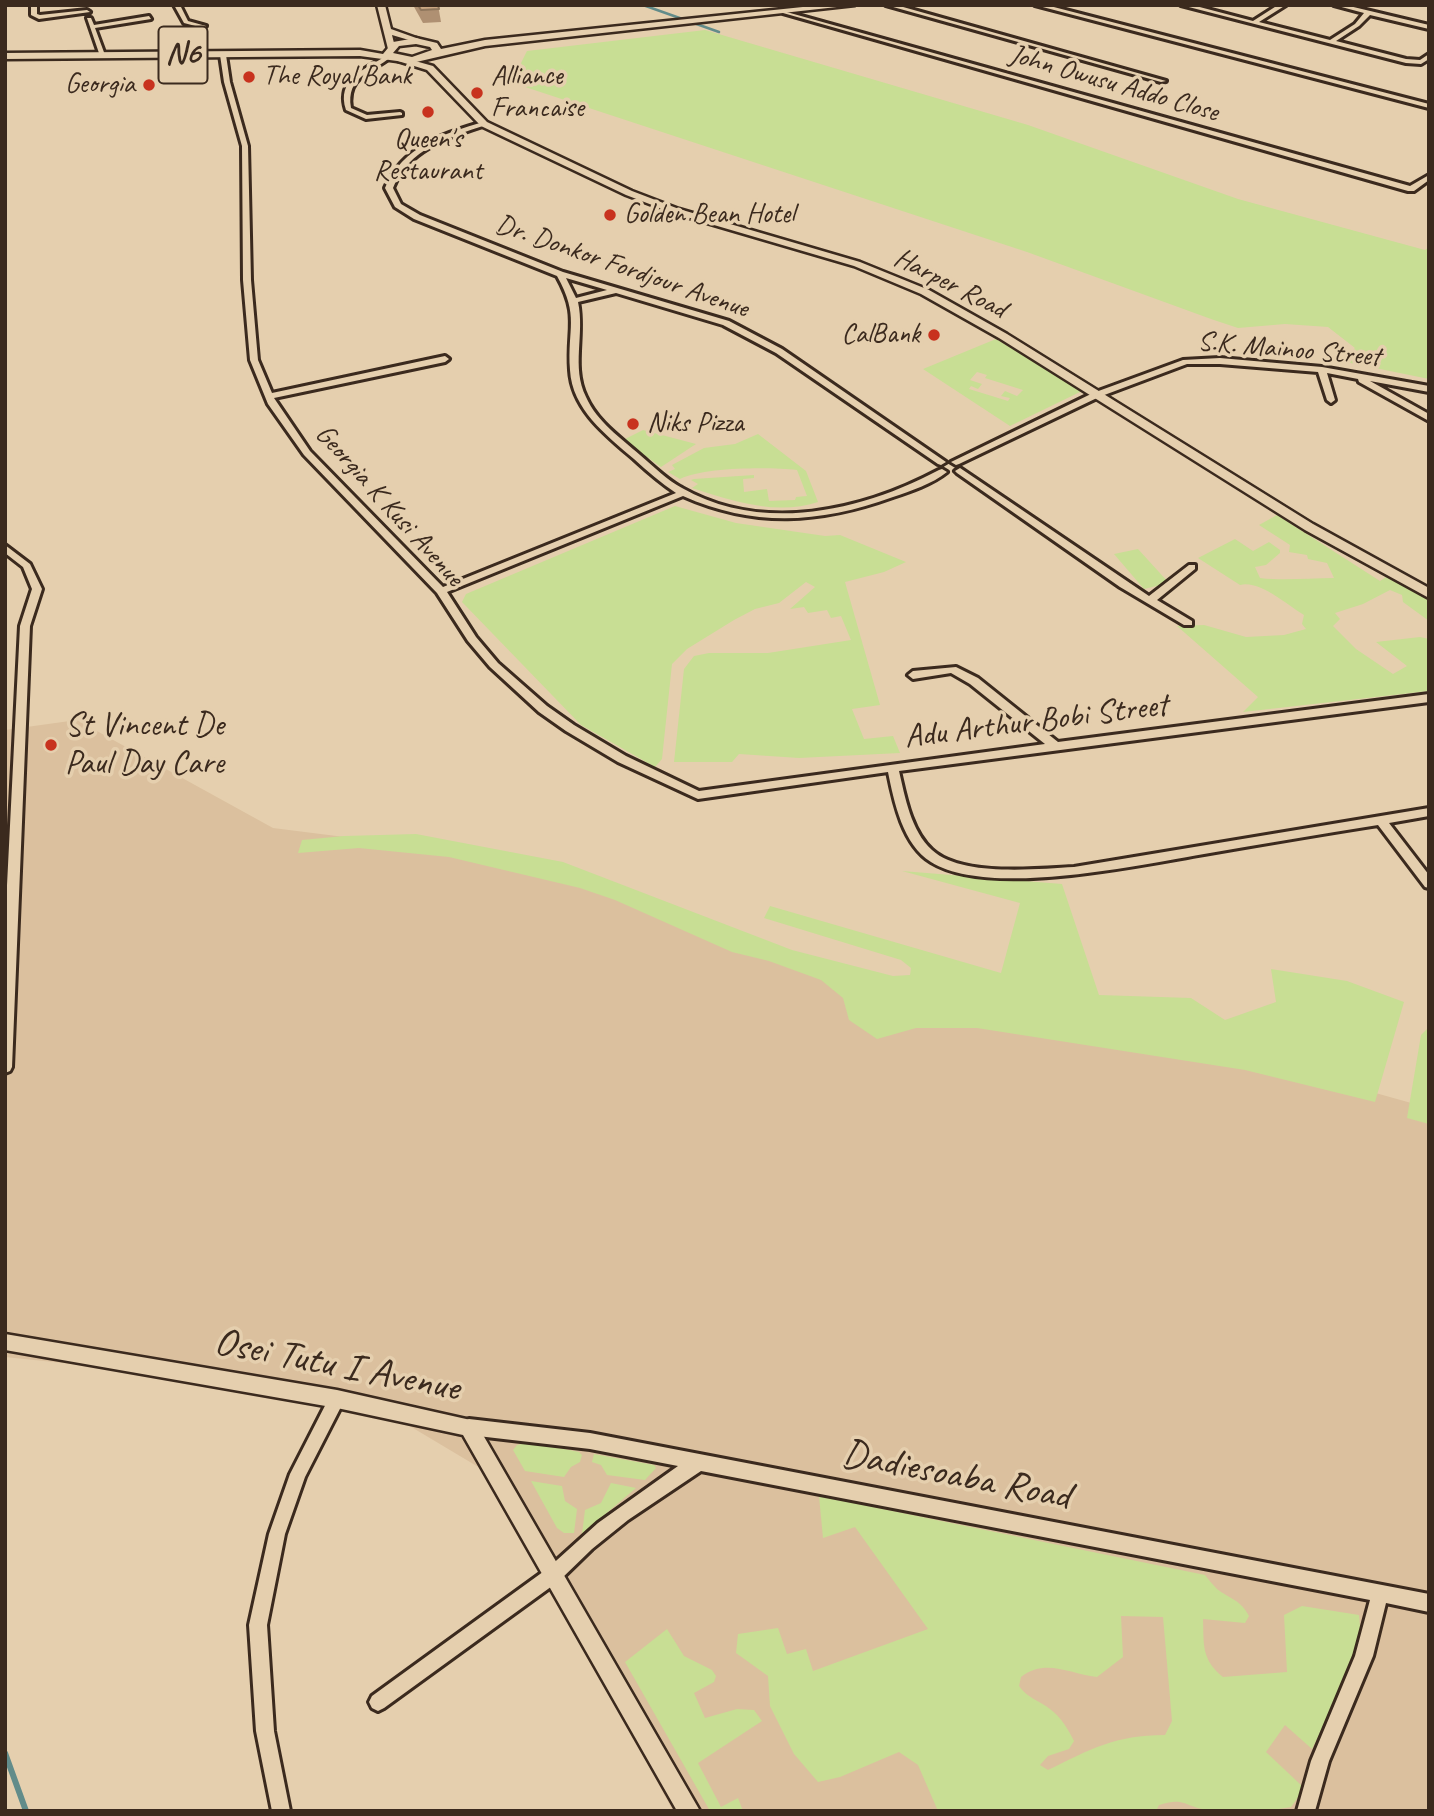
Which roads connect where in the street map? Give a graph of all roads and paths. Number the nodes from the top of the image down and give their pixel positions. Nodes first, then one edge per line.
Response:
1 (34, 5) edge
2 (177, 5) edge
3 (381, 5) edge
4 (851, 5) edge
5 (889, 5) edge
6 (1038, 5) edge
7 (1184, 5) edge
8 (1283, 5) edge
9 (1337, 5) edge
10 (827, 6) edge
11 (86, 9) edge
12 (785, 12) junction
13 (1368, 13) junction
14 (149, 18) dead end
15 (1255, 22) junction
16 (204, 26) dead end
17 (92, 27) junction
18 (1429, 27) edge
19 (389, 31) junction
20 (421, 41) junction
21 (1332, 41) junction
22 (485, 43) junction
23 (393, 54) junction
24 (102, 55) junction
25 (223, 55) junction
26 (5, 56) edge
27 (1429, 56) edge
28 (431, 59) junction
29 (1163, 81) dead end
30 (1429, 106) edge
31 (400, 114) dead end
32 (484, 124) junction
33 (1429, 177) edge
34 (560, 274) junction
35 (619, 290) junction
36 (574, 301) junction
37 (445, 359) dead end
38 (1322, 370) junction
39 (1352, 374) junction
40 (1429, 389) edge
41 (1096, 395) junction
42 (268, 396) junction
43 (1331, 400) dead end
44 (1429, 418) edge
45 (958, 466) junction
46 (942, 467) junction
47 (683, 493) junction
48 (5, 548) edge
49 (1192, 567) dead end
50 (441, 592) junction
51 (1429, 594) edge
52 (1149, 601) junction
53 (1188, 623) dead end
54 (914, 675) dead end
55 (1429, 698) edge
56 (1055, 746) junction
57 (893, 767) junction
58 (654, 775) joint
59 (1429, 812) edge
60 (1381, 820) junction
61 (1429, 884) edge
62 (5, 1067) edge
63 (5, 1342) edge
64 (337, 1399) junction
65 (469, 1427) junction
66 (698, 1463) junction
67 (553, 1575) junction
68 (1380, 1594) junction
69 (1429, 1603) edge
70 (378, 1702) dead end
71 (281, 1811) edge
72 (689, 1811) edge
73 (1306, 1811) edge

1 - 11 street
2 - 16 street
3 - 19 main road
4 - 10 highway, N6
5 - 29 street
6 - 30 street
7 - 15 street
8 - 15 street
9 - 13 street
10 - 12 highway, N6
11 - 17 street
12 - 22 highway, N6
12 - 33 street, John Owusu Addo Close
13 - 18 street
13 - 21 street
14 - 17 street
15 - 21 street
17 - 24 street
19 - 20 main road
19 - 23 main road
20 - 22 highway, N6
20 - 23 highway, N6
20 - 28 highway
21 - 27 street
22 - 28 highway, N6
23 - 25 highway, N6
23 - 28 highway, N6
23 - 31 street
24 - 25 highway, N6
24 - 26 highway, N6
25 - 42 street, Georgia K Kusi Avenue
28 - 32 main road, Harper Road
32 - 34 street, Dr. Donkor Fordjour Avenue
32 - 41 main road, Harper Road
34 - 35 street, Dr. Donkor Fordjour Avenue
34 - 36 street
35 - 36 street
35 - 46 street, Dr. Donkor Fordjour Avenue
36 - 47 street
37 - 42 street
38 - 39 street, S.K. Mainoo Street
38 - 41 street, S.K. Mainoo Street
38 - 43 street
39 - 40 street, S.K. Mainoo Street
39 - 44 street
41 - 45 street, S.K. Mainoo Street
41 - 51 main road, Harper Road
42 - 50 street, Georgia K Kusi Avenue
45 - 46 street
45 - 52 street
46 - 47 street
47 - 50 street
48 - 62 street
49 - 52 street
50 - 58 street, Georgia K Kusi Avenue
52 - 53 street
54 - 56 street
55 - 56 street, Adu Arthur Bobi Street
56 - 57 street, Adu Arthur Bobi Street
57 - 58 street, Adu Arthur Bobi Street
57 - 60 street
59 - 60 street
60 - 61 street
63 - 64 street, Osei Tutu I Avenue
64 - 65 street, Osei Tutu I Avenue
64 - 71 street
65 - 66 street, Dadiesoaba Road
65 - 67 street, Osei Tutu I Avenue
66 - 67 street
66 - 68 street, Dadiesoaba Road
67 - 70 street
67 - 72 street, Osei Tutu I Avenue
68 - 69 street, Dadiesoaba Road
68 - 73 street

